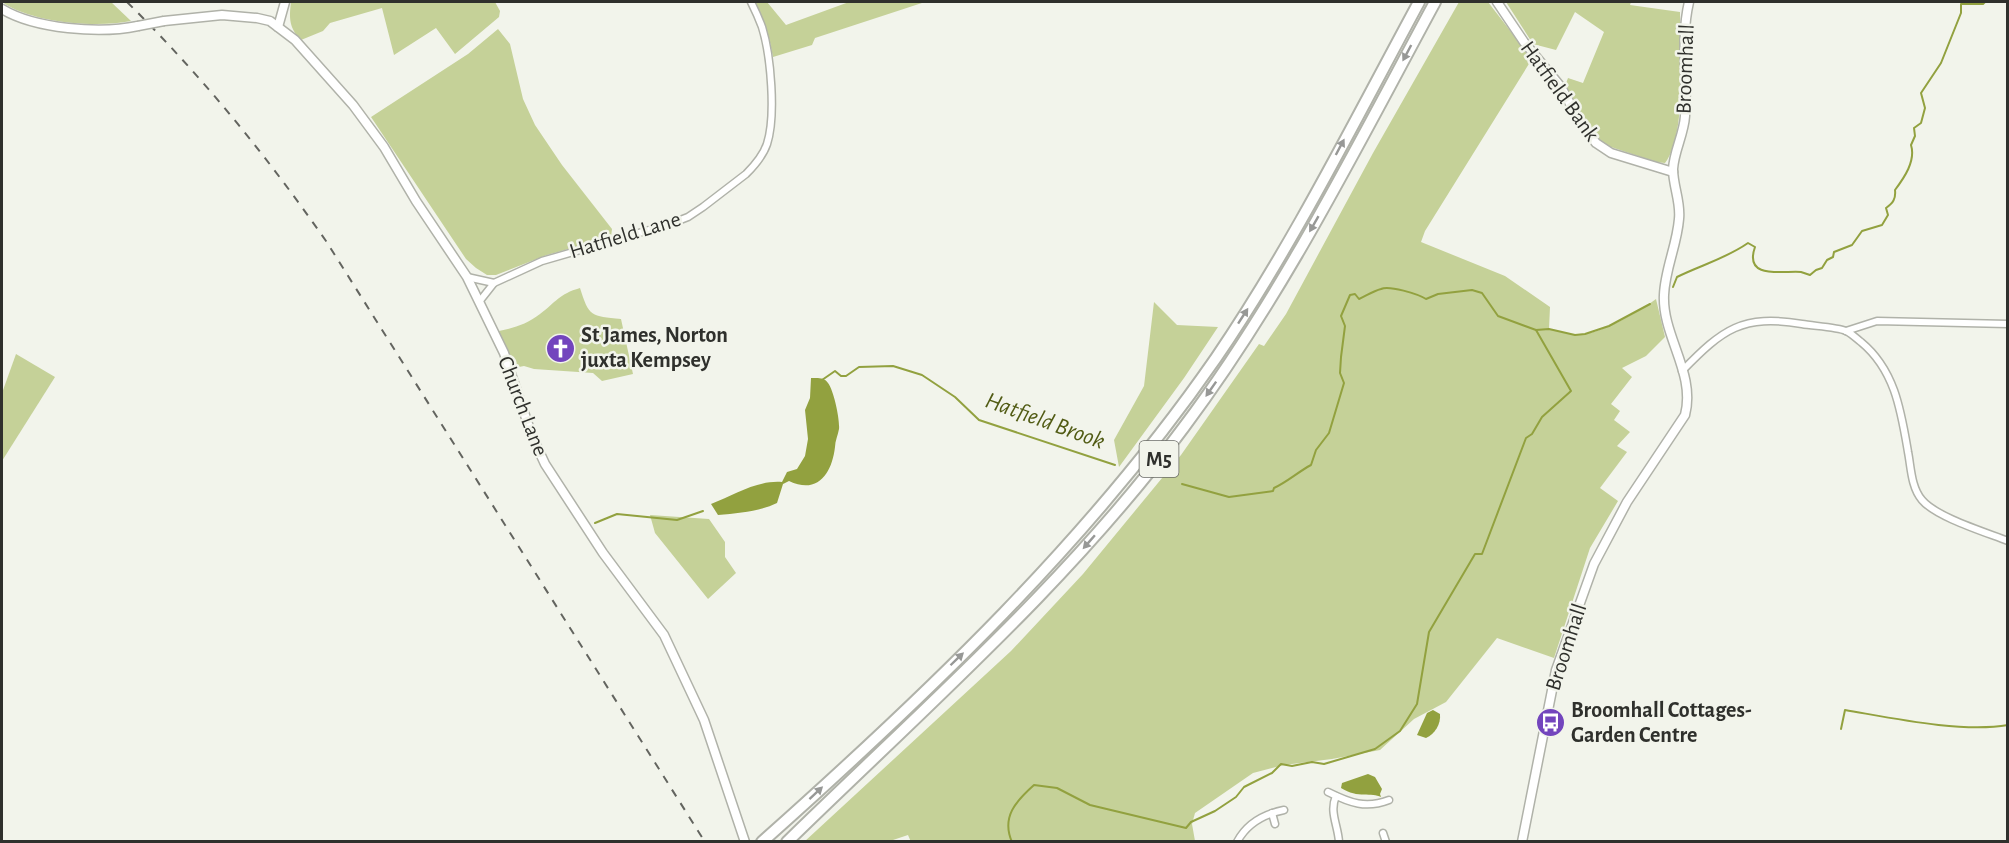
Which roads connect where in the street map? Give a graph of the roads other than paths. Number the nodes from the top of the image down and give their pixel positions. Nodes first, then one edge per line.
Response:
1 (285, 2) edge
2 (751, 2) edge
3 (1419, 2) edge
4 (1435, 2) edge
5 (1497, 2) edge
6 (1689, 2) edge
7 (2, 9) edge
8 (278, 27) junction
9 (1673, 172) junction
10 (467, 277) junction
11 (494, 283) junction
12 (479, 302) junction
13 (2007, 324) edge
14 (1846, 331) junction
15 (1682, 371) junction
16 (2007, 541) edge
17 (1328, 792) dead end
18 (1336, 796) junction
19 (1389, 800) dead end
20 (1284, 810) dead end
21 (1272, 813) junction
22 (1275, 824) dead end
23 (1383, 833) dead end
24 (745, 842) edge
25 (762, 842) edge
26 (787, 842) edge
27 (1237, 842) edge
28 (1339, 842) edge
29 (1386, 842) edge
30 (1522, 842) edge

1 - 8 street
2 - 11 street, Hatfield Lane
25 -> 3 highway, M5
4 -> 26 highway, M5
5 - 9 street, Hatfield Bank
6 - 9 street, Broomhall
7 - 8 street, bridge
8 - 10 street, Church Lane
9 - 15 street, Broomhall
10 - 11 street
10 - 12 street, Church Lane
11 - 12 street, Hatfield Lane
12 - 24 street, Church Lane
13 - 14 street
14 - 15 street
14 - 16 street
15 - 30 street, Broomhall
17 - 18 street
18 - 19 street
18 - 28 street
20 - 21 street
21 - 22 street
21 - 27 street
23 - 29 street

